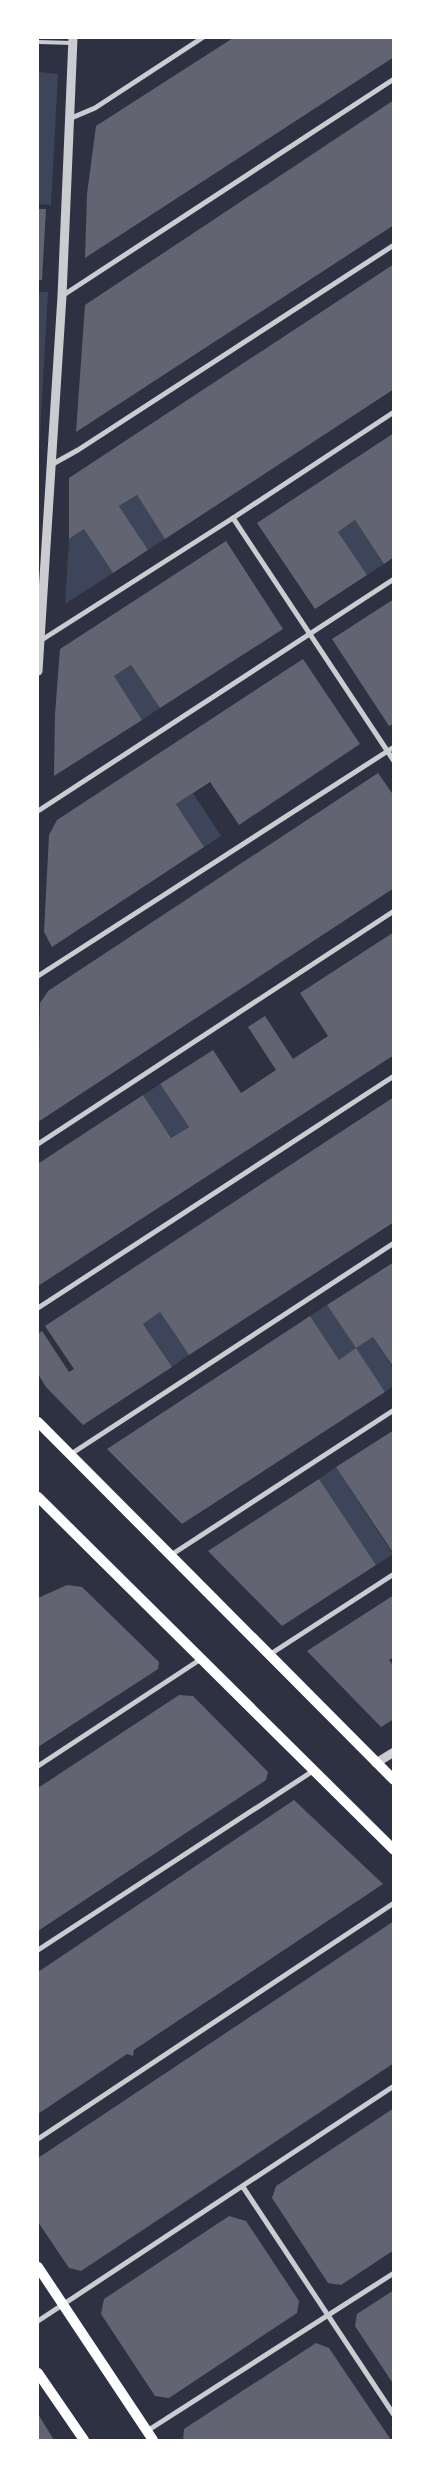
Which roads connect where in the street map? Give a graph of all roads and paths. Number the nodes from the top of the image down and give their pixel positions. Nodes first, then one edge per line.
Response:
1 (202, 38) edge
2 (73, 40) edge
3 (38, 42) edge
4 (394, 79) edge
5 (69, 119) junction
6 (394, 245) edge
7 (62, 296) junction
8 (394, 412) edge
9 (51, 465) junction
10 (233, 518) junction
11 (394, 579) edge
12 (309, 635) junction
13 (39, 641) junction
14 (38, 671) edge
15 (394, 747) edge
16 (387, 751) junction
17 (394, 761) edge
18 (38, 811) edge
19 (394, 910) edge
20 (38, 976) edge
21 (394, 1076) edge
22 (38, 1144) edge
23 (394, 1242) edge
24 (38, 1308) edge
25 (394, 1410) edge
26 (38, 1422) edge
27 (71, 1454) junction
28 (38, 1497) edge
29 (171, 1555) junction
30 (394, 1574) edge
31 (269, 1655) junction
32 (202, 1660) junction
33 (394, 1752) edge
34 (376, 1763) junction
35 (38, 1766) edge
36 (314, 1771) junction
37 (394, 1780) edge
38 (394, 1850) edge
39 (394, 1902) edge
40 (38, 1950) edge
41 (394, 2086) edge
42 (38, 2139) edge
43 (243, 2187) junction
44 (38, 2267) edge
45 (394, 2273) edge
46 (62, 2305) junction
47 (329, 2316) junction
48 (38, 2321) edge
49 (38, 2373) edge
50 (394, 2415) edge
51 (147, 2431) junction
52 (84, 2440) edge
53 (153, 2440) edge

1 - 5 street
2 - 3 lane
2 - 5 street
4 - 7 street
5 - 7 street
6 - 9 street
7 - 9 street
8 - 10 street
9 - 13 street
10 - 12 street
10 - 13 street
11 - 12 street
12 - 16 street
12 - 18 street
13 - 14 street
15 - 16 street
16 - 17 street
16 - 20 street
19 - 22 street
21 - 24 street
23 - 27 street
25 - 29 street
26 - 27 main road
27 - 29 main road
28 - 32 main road
29 - 31 main road
30 - 31 street
31 - 34 main road
32 - 35 street
32 - 36 main road
33 - 34 street
34 - 37 main road
36 - 38 main road
36 - 40 street
39 - 42 street
41 - 43 street
43 - 46 street
43 - 47 street
44 - 46 main road
45 - 47 street
46 - 48 street
46 - 51 main road
47 - 50 street
47 - 51 street
49 - 52 main road
51 - 53 main road

